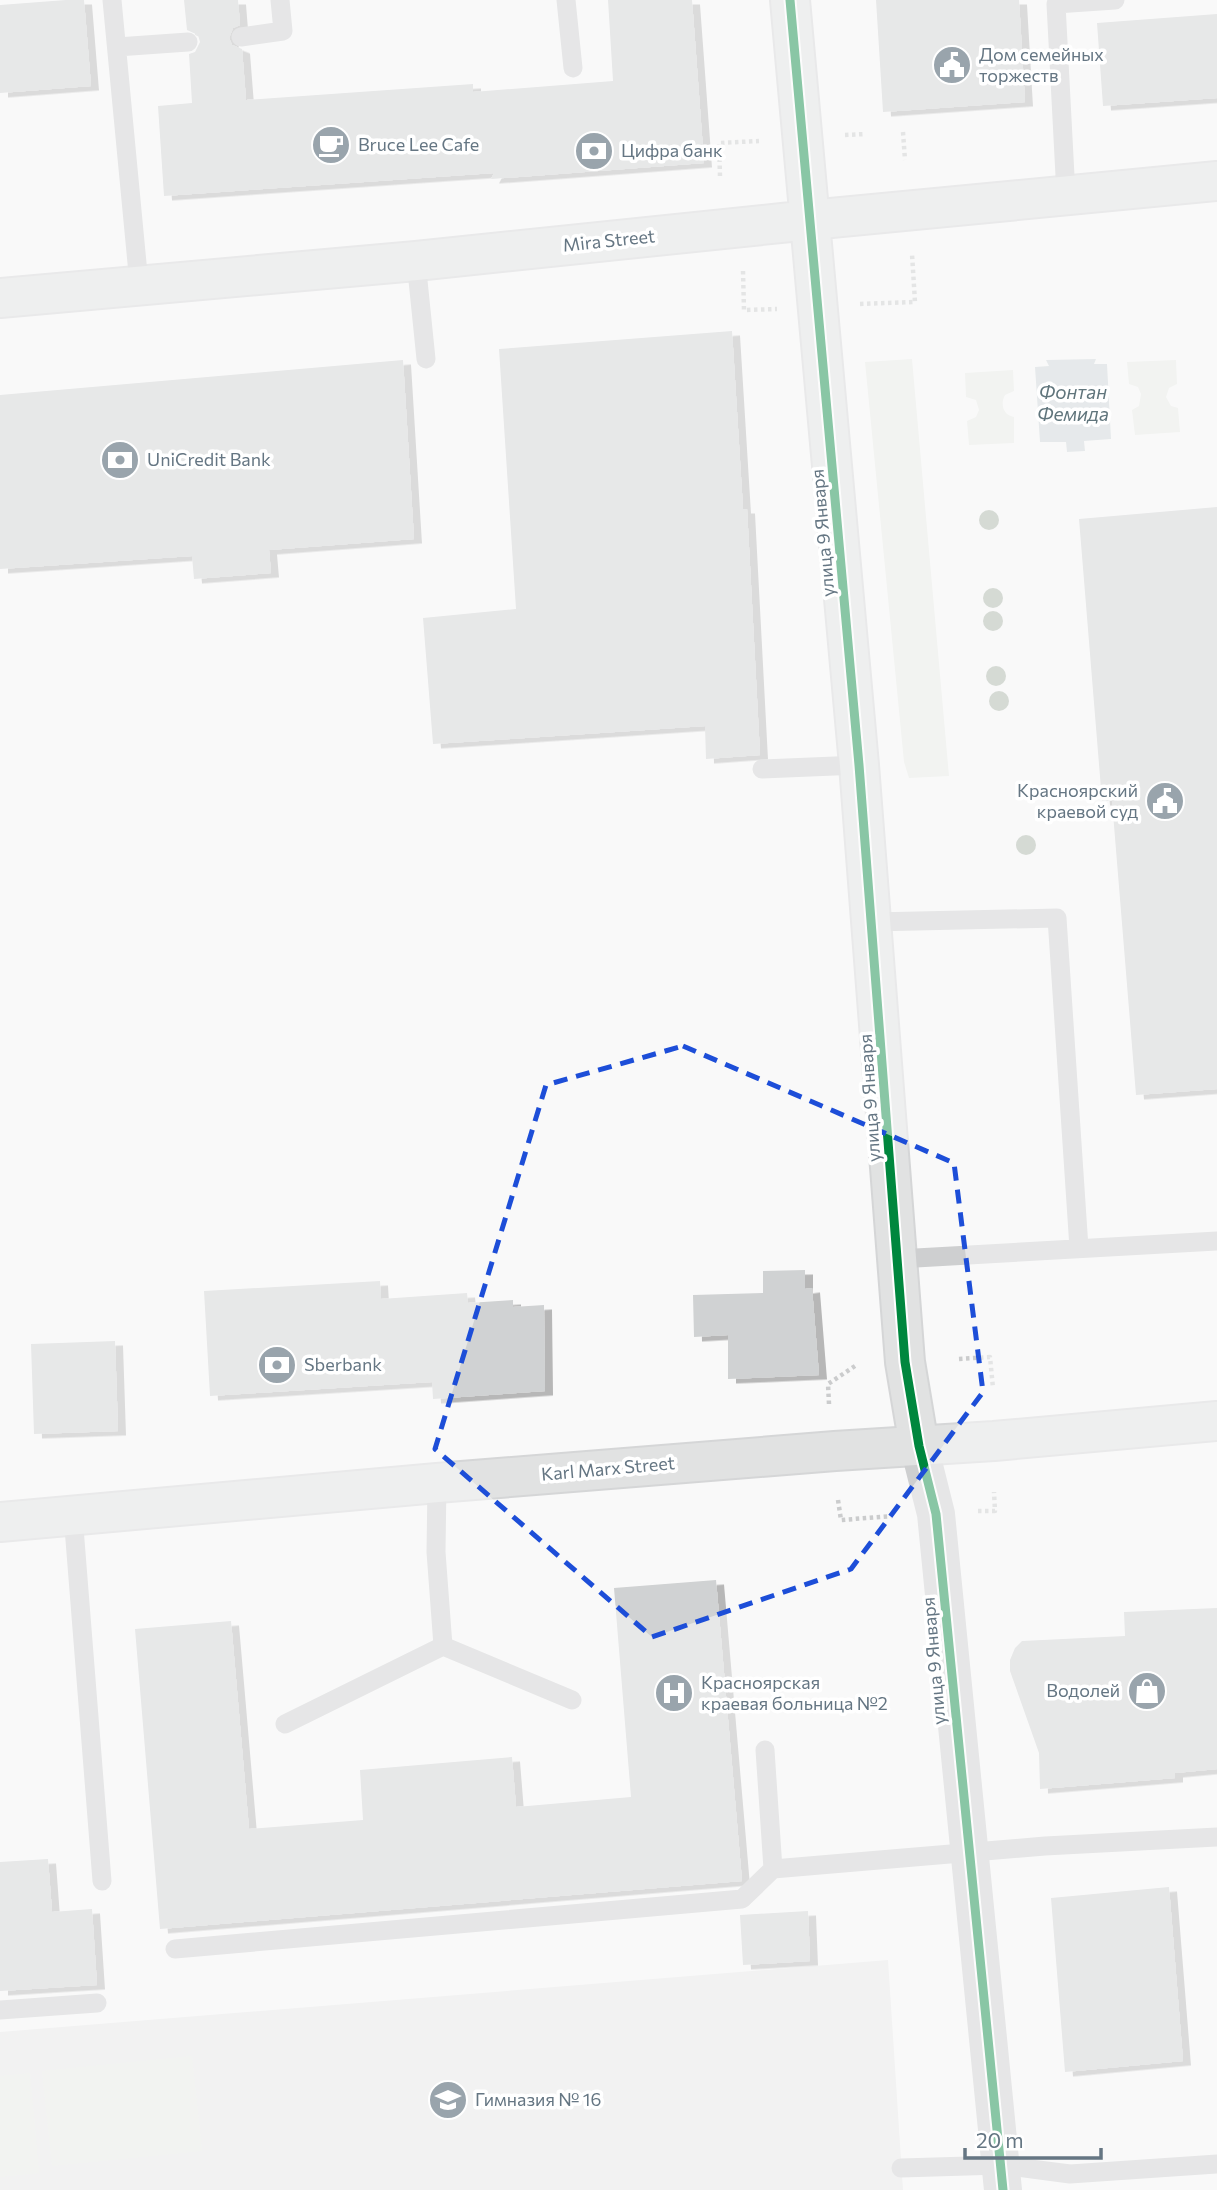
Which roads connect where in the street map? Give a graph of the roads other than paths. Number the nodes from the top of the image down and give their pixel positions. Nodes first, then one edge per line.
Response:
1 (112, 0) edge
2 (280, 0) edge
3 (566, 0) edge
4 (790, 0) edge
5 (1098, 0) edge
6 (1115, 0) edge
7 (241, 37) dead end
8 (188, 42) dead end
9 (117, 47) junction
10 (573, 68) dead end
11 (1217, 180) edge
12 (1066, 195) junction
13 (810, 220) junction
14 (416, 261) junction
15 (139, 284) junction
16 (0, 298) edge
17 (426, 359) dead end
18 (859, 765) junction
19 (762, 769) dead end
20 (872, 922) junction
21 (1217, 1241) edge
22 (1079, 1248) junction
23 (898, 1259) junction
24 (1217, 1421) edge
25 (919, 1446) junction
26 (437, 1483) junction
27 (73, 1515) junction
28 (0, 1522) edge
29 (443, 1646) junction
30 (572, 1700) dead end
31 (285, 1724) dead end
32 (765, 1750) dead end
33 (1217, 1837) edge
34 (968, 1852) junction
35 (774, 1869) junction
36 (102, 1881) dead end
37 (175, 1949) dead end
38 (97, 2003) dead end
39 (0, 2010) edge
40 (1217, 2164) edge
41 (901, 2168) dead end
42 (1002, 2178) edge

1 - 9 lane
2 - 7 lane
3 - 10 lane
4 - 13 main road, улица 9 Января
5 - 6 lane
5 - 12 lane
8 - 9 lane
9 - 15 lane
11 - 12 main road, Mira Street
12 - 13 main road, Mira Street
13 - 14 main road, Mira Street
13 - 18 main road, улица 9 Января
14 - 15 main road, Mira Street
14 - 17 lane
15 - 16 main road, Mira Street
18 - 19 lane
18 - 20 main road, улица 9 Января
20 - 22 lane
20 - 23 main road, улица 9 Января
21 - 22 lane
22 - 23 lane
23 - 25 main road, улица 9 Января
24 - 25 main road, Karl Marx Street
25 - 26 main road, Karl Marx Street
25 - 34 street, улица 9 Января
26 - 27 main road, Karl Marx Street
26 - 29 lane
27 - 28 main road, Karl Marx Street
27 - 36 lane
29 - 30 lane
29 - 31 lane
32 - 35 lane
33 - 34 lane
34 - 35 lane
34 - 42 street, улица 9 Января
35 - 37 lane
38 - 39 lane
40 - 42 lane
41 - 42 lane

